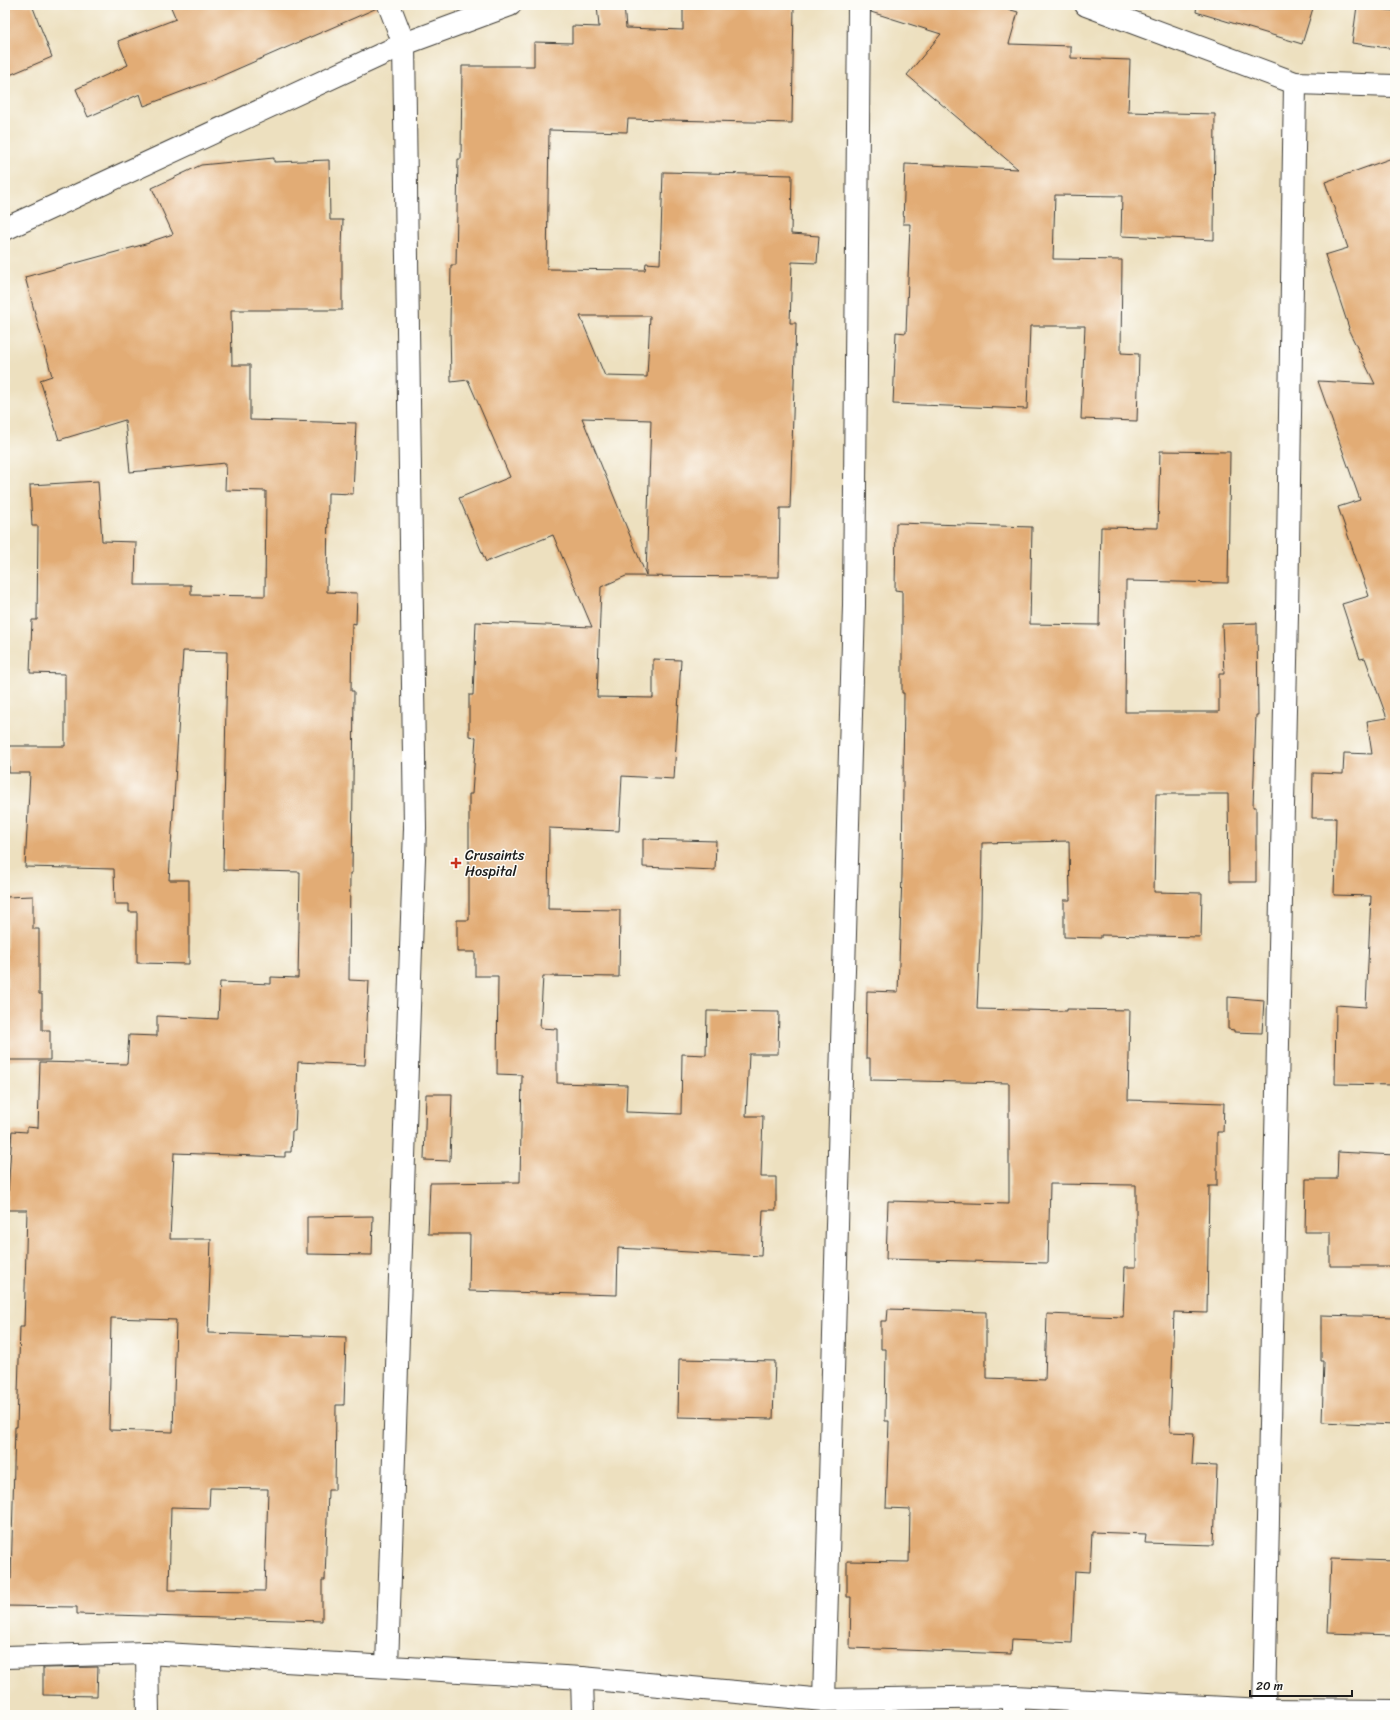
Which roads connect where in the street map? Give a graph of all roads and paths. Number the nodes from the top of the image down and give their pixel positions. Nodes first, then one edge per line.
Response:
1 (389, 5) edge
2 (510, 5) edge
3 (859, 5) edge
4 (1086, 5) edge
5 (404, 44) junction
6 (1295, 83) junction
7 (1395, 86) edge
8 (5, 229) edge
9 (147, 1653) junction
10 (5, 1657) edge
11 (387, 1666) junction
12 (582, 1678) junction
13 (824, 1700) junction
14 (1014, 1706) edge
15 (1264, 1710) junction
16 (1395, 1712) edge
17 (148, 1715) edge
18 (582, 1715) edge

1 - 5 street
2 - 5 street
3 - 13 street
4 - 6 street
5 - 8 street
5 - 11 street
6 - 7 street
6 - 15 street
9 - 10 street
9 - 11 street
9 - 17 street
11 - 12 street
12 - 13 street
12 - 18 street
13 - 14 street
14 - 15 street
15 - 16 street

